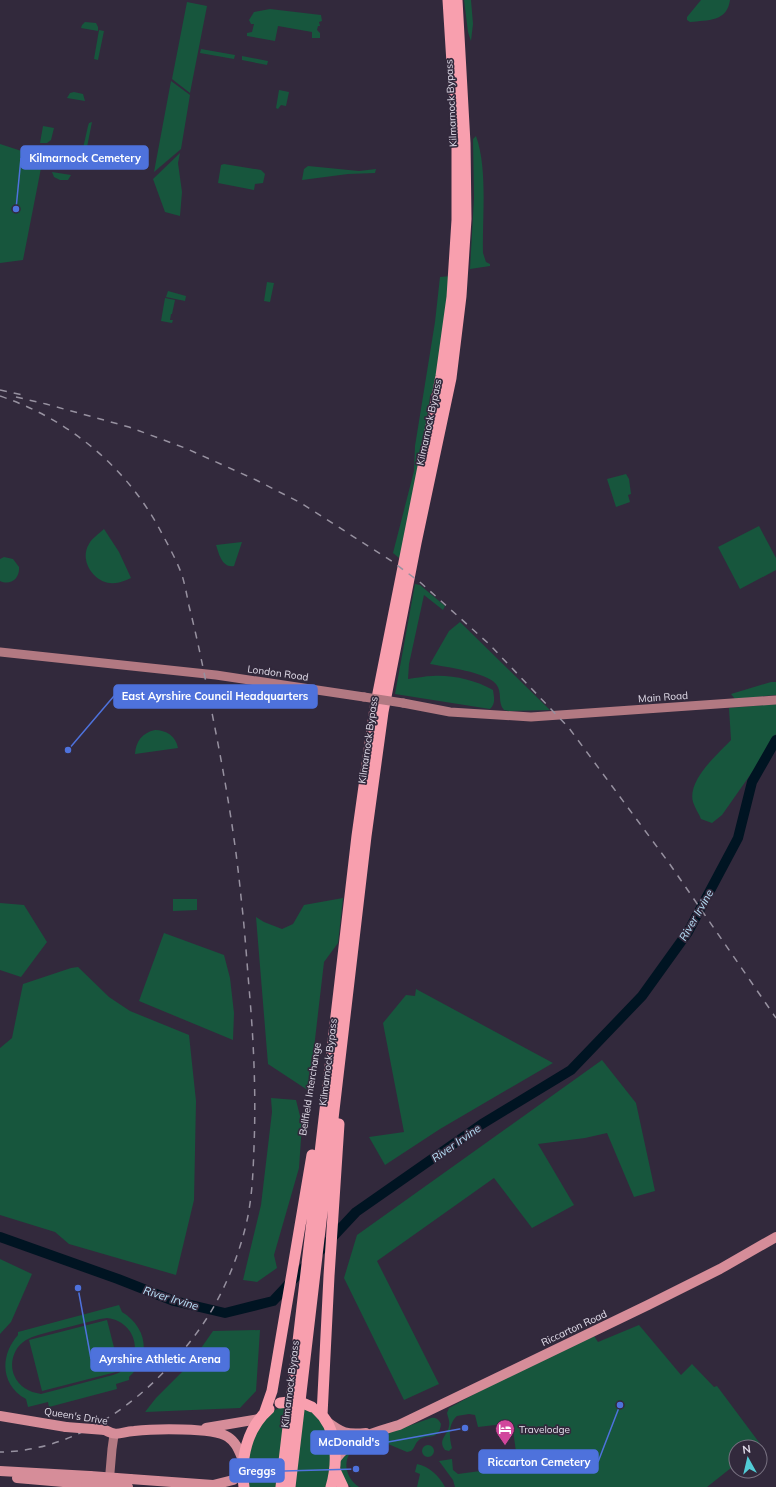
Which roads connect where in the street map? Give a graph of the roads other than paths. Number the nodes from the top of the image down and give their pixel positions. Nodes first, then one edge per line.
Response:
1 (448, 0) edge
2 (457, 0) edge
3 (0, 652) edge
4 (776, 700) edge
5 (551, 716) joint
6 (347, 963) junction
7 (776, 1237) edge
8 (0, 1416) edge
9 (261, 1416) junction
10 (324, 1418) junction
11 (196, 1430) junction
12 (378, 1431) junction
13 (114, 1435) junction
14 (243, 1460) junction
15 (335, 1465) junction
16 (0, 1471) edge
17 (242, 1473) junction
18 (0, 1477) edge
19 (88, 1480) junction
20 (130, 1484) edge
21 (109, 1487) edge
22 (244, 1487) edge
23 (281, 1487) edge
24 (290, 1487) edge
25 (331, 1487) edge
26 (343, 1487) edge

1 - 6 highway, Kilmarnock Bypass
2 - 6 highway, Kilmarnock Bypass
3 - 5 main road, London Road, bridge
4 - 5 main road, Main Road
6 - 9 highway, Bellfield Interchange
6 - 10 highway
6 - 23 highway, Kilmarnock Bypass
6 - 24 highway, Kilmarnock Bypass
7 - 12 main road, Riccarton Road
8 - 13 main road, Queen's Drive, bridge
9 - 10 highway, bridge
9 - 11 main road, Queen's Drive
9 - 14 highway, Bellfield Interchange
10 - 12 main road, Riccarton Road
10 - 15 highway
11 - 13 main road, Queen's Drive
11 - 14 main road, Queen's Drive
12 - 15 main road, Riccarton Road
13 - 21 main road
14 - 17 highway, Bellfield Interchange
15 - 25 highway
15 - 26 highway
16 - 19 main road
17 - 20 main road
17 - 22 highway, Bellfield Interchange
18 - 19 main road
19 - 20 main road, bridge

